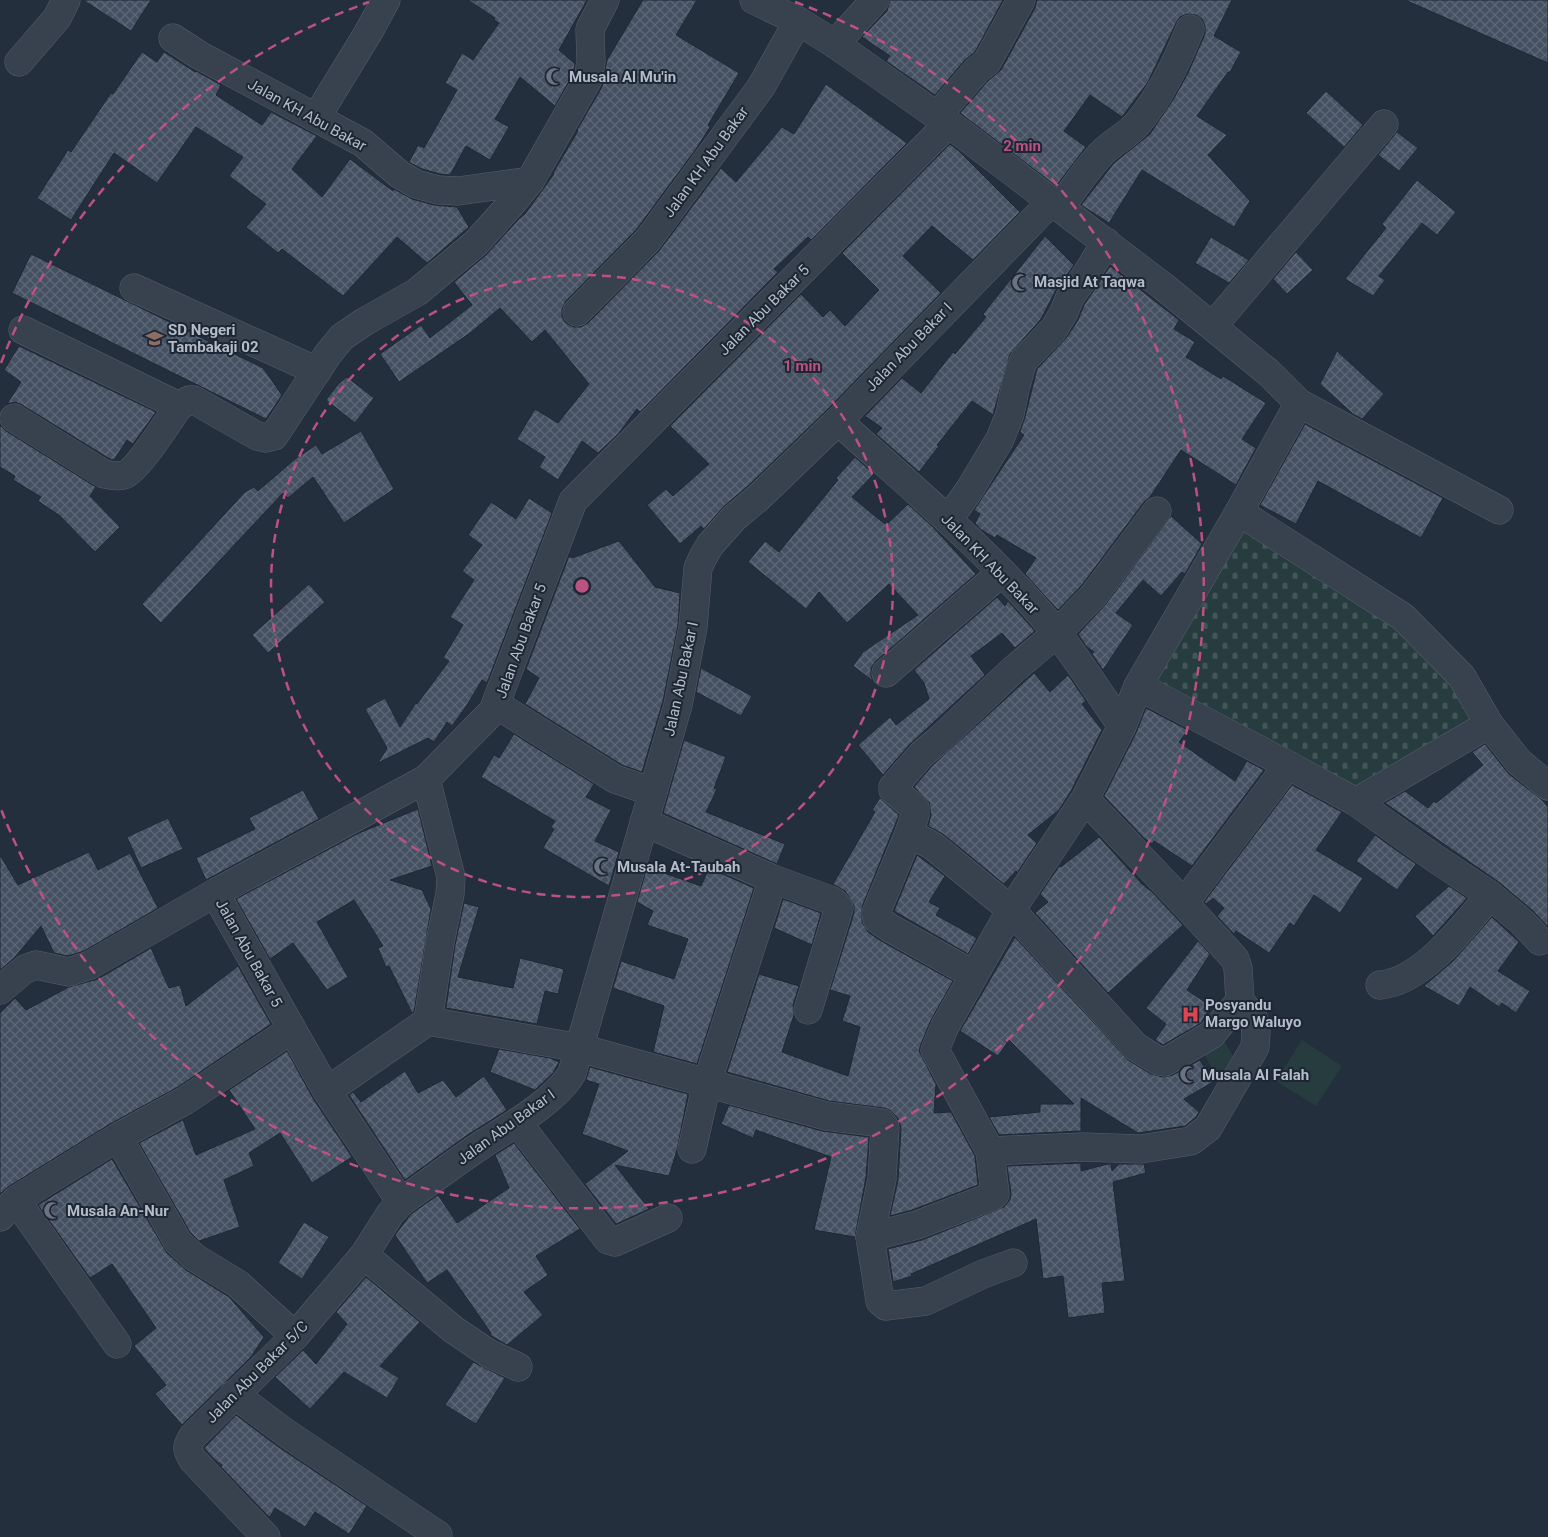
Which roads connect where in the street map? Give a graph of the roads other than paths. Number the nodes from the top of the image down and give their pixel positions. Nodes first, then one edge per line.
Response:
1 (66, 0) edge
2 (386, 0) edge
3 (605, 0) edge
4 (754, 0) edge
5 (875, 0) edge
6 (1021, 0) edge
7 (798, 21) junction
8 (1190, 29) dead end
9 (173, 38) dead end
10 (835, 44) junction
11 (19, 62) dead end
12 (316, 118) junction
13 (943, 120) junction
14 (1384, 124) dead end
15 (530, 181) junction
16 (1056, 204) junction
17 (1106, 242) junction
18 (134, 288) dead end
19 (577, 312) dead end
20 (1213, 326) junction
21 (23, 330) dead end
22 (317, 371) junction
23 (1299, 403) junction
24 (178, 406) junction
25 (14, 418) dead end
26 (838, 421) junction
27 (1498, 510) dead end
28 (1158, 511) dead end
29 (1239, 512) junction
30 (948, 520) junction
31 (1002, 572) junction
32 (1057, 633) junction
33 (886, 673) dead end
34 (1138, 686) junction
35 (497, 705) junction
36 (1489, 724) junction
37 (1122, 726) junction
38 (1288, 765) junction
39 (426, 779) junction
40 (1548, 786) edge
41 (653, 792) junction
42 (1085, 799) junction
43 (1356, 802) junction
44 (644, 822) junction
45 (910, 833) junction
46 (773, 879) junction
47 (215, 893) junction
48 (1490, 895) junction
49 (1184, 903) junction
50 (1011, 910) junction
51 (1540, 941) dead end
52 (974, 975) junction
53 (1380, 985) dead end
54 (0, 990) edge
55 (1240, 1001) junction
56 (808, 1010) dead end
57 (428, 1021) junction
58 (292, 1029) junction
59 (580, 1048) junction
60 (707, 1083) junction
61 (327, 1091) junction
62 (518, 1123) junction
63 (118, 1137) junction
64 (692, 1148) dead end
65 (990, 1151) junction
66 (401, 1202) junction
67 (8, 1209) edge
68 (668, 1218) dead end
69 (870, 1237) junction
70 (364, 1255) junction
71 (1013, 1263) dead end
72 (295, 1336) junction
73 (117, 1344) dead end
74 (518, 1367) dead end
75 (234, 1394) junction
76 (438, 1536) dead end
77 (266, 1537) edge

1 - 11 street
2 - 12 street
3 - 15 street
4 - 7 street
5 - 10 street
6 - 13 street, Jalan Abu Bakar 5
7 - 10 street
7 - 19 street, Jalan KH Abu Bakar
8 - 16 street, Jalan Abu Bakar I
9 - 12 street, Jalan KH Abu Bakar
10 - 13 street
12 - 15 street, Jalan KH Abu Bakar
13 - 16 street
13 - 35 street, Jalan Abu Bakar 5
14 - 20 street
15 - 22 street
16 - 17 street
16 - 26 street, Jalan Abu Bakar I
17 - 20 street
17 - 30 street
18 - 22 street
20 - 23 street
21 - 24 street
22 - 24 street
23 - 27 street
23 - 29 street
24 - 25 street
26 - 30 street, Jalan KH Abu Bakar
26 - 41 street, Jalan Abu Bakar I
28 - 32 street
29 - 34 street
29 - 36 street
30 - 31 street, Jalan KH Abu Bakar
31 - 32 street, Jalan KH Abu Bakar
31 - 33 street
32 - 37 street, Jalan KH Abu Bakar
32 - 45 street
34 - 37 street
34 - 38 street
35 - 39 street, Jalan Abu Bakar 5
35 - 41 street
36 - 40 street
36 - 43 street
37 - 42 street
38 - 43 street
38 - 49 street
39 - 47 street, Jalan Abu Bakar 5
39 - 57 street
41 - 44 street, Jalan Abu Bakar I
42 - 49 street
42 - 50 street
43 - 48 street
44 - 46 street
44 - 59 street, Jalan Abu Bakar I
45 - 50 street
45 - 52 street
46 - 56 street
46 - 60 street
47 - 54 street
47 - 58 street, Jalan Abu Bakar 5
48 - 51 street
48 - 53 street
49 - 55 street
50 - 52 street
50 - 55 street
52 - 65 street
55 - 65 street
57 - 59 street
57 - 61 street
58 - 61 street, Jalan Abu Bakar 5
58 - 63 street
59 - 60 street
59 - 62 street, Jalan Abu Bakar I
60 - 64 street
60 - 69 street
61 - 66 street, Jalan Abu Bakar 5
62 - 66 street, Jalan Abu Bakar I
62 - 68 street
63 - 67 street
63 - 72 street
65 - 69 street
66 - 70 street, Jalan Abu Bakar 5/C
67 - 73 street
69 - 71 street
70 - 72 street, Jalan Abu Bakar 5/C
70 - 74 street
72 - 75 street, Jalan Abu Bakar 5/C
75 - 76 street
75 - 77 street, Jalan Abu Bakar 5/C

